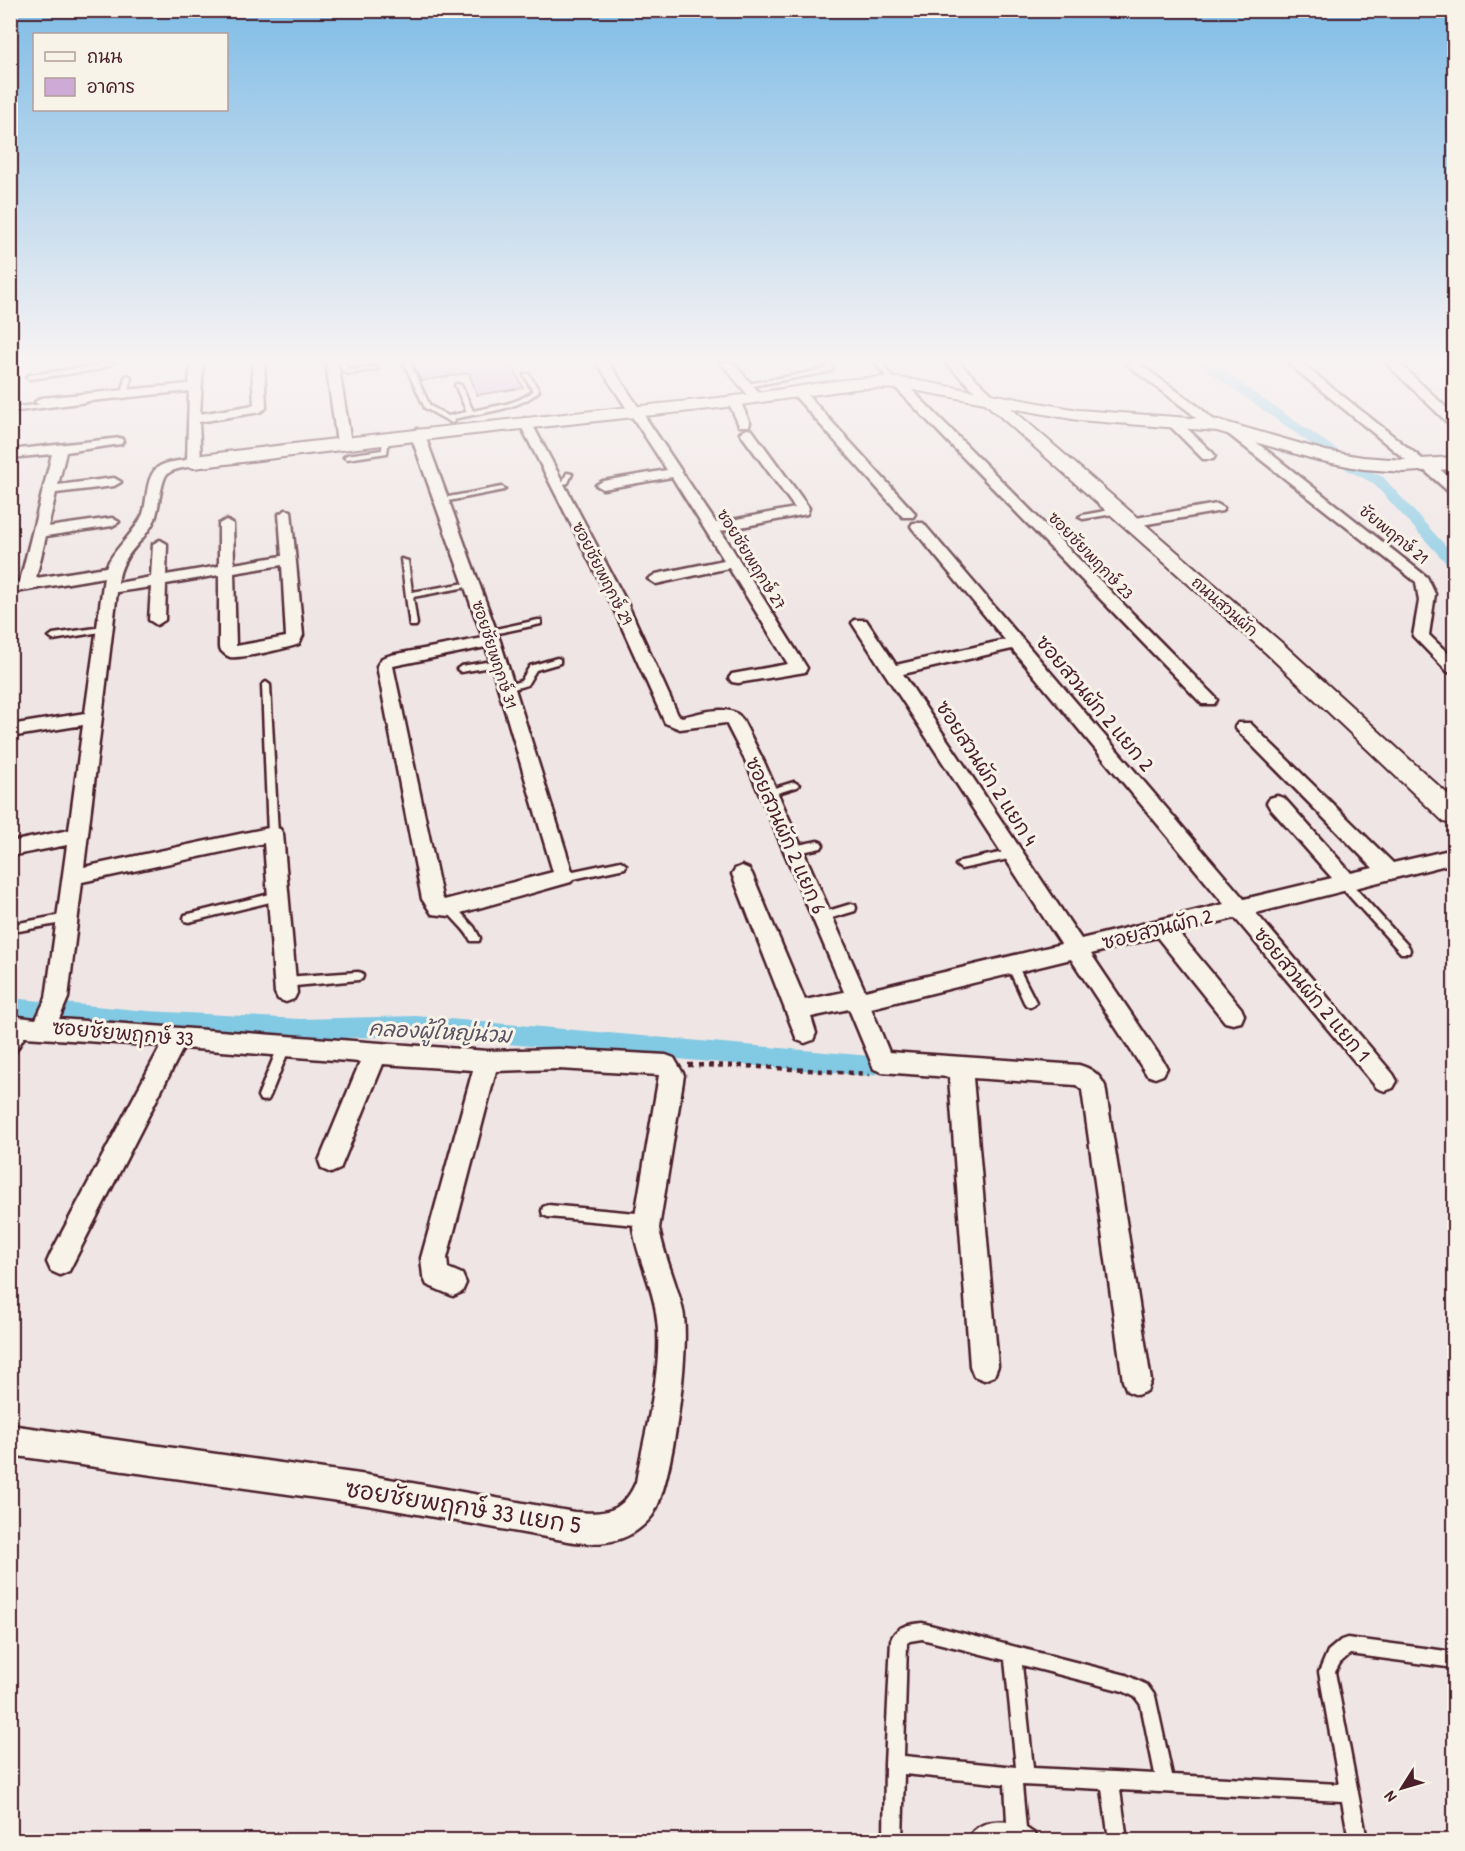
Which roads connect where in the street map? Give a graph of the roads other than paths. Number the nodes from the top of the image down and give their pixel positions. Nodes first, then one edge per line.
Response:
1 (56, 449) edge
2 (60, 449) edge
3 (194, 449) edge
4 (423, 449) edge
5 (538, 449) edge
6 (659, 449) edge
7 (760, 449) edge
8 (850, 449) edge
9 (961, 449) edge
10 (1047, 449) edge
11 (1200, 449) edge
12 (1257, 449) edge
13 (1301, 449) edge
14 (1404, 449) edge
15 (346, 450) edge
16 (10, 454) edge
17 (1208, 456) dead end
18 (194, 462) junction
19 (1455, 463) edge
20 (1425, 466) junction
21 (674, 473) junction
22 (569, 474) dead end
23 (114, 482) dead end
24 (603, 484) dead end
25 (556, 485) junction
26 (502, 489) dead end
27 (1455, 489) edge
28 (50, 490) junction
29 (442, 500) junction
30 (1217, 508) dead end
31 (286, 514) dead end
32 (1083, 517) dead end
33 (1123, 517) junction
34 (112, 522) dead end
35 (226, 524) dead end
36 (712, 528) junction
37 (39, 533) junction
38 (160, 544) dead end
39 (289, 558) junction
40 (404, 561) dead end
41 (733, 563) junction
42 (225, 569) junction
43 (656, 579) dead end
44 (111, 580) junction
45 (159, 581) junction
46 (27, 584) junction
47 (472, 584) junction
48 (10, 588) edge
49 (409, 595) junction
50 (157, 620) dead end
51 (538, 622) dead end
52 (860, 623) dead end
53 (413, 624) dead end
54 (103, 628) junction
55 (53, 637) dead end
56 (491, 637) junction
57 (1014, 643) junction
58 (557, 661) dead end
59 (499, 663) junction
60 (1455, 668) edge
61 (461, 669) dead end
62 (893, 671) junction
63 (738, 678) dead end
64 (266, 685) dead end
65 (507, 688) junction
66 (1208, 700) dead end
67 (94, 717) junction
68 (680, 723) joint
69 (1244, 727) dead end
70 (10, 731) edge
71 (794, 785) dead end
72 (768, 793) junction
73 (1278, 803) dead end
74 (1455, 816) edge
75 (273, 834) junction
76 (77, 836) junction
77 (818, 845) dead end
78 (10, 849) edge
79 (793, 850) junction
80 (1014, 855) junction
81 (1455, 855) edge
82 (621, 865) dead end
83 (961, 865) dead end
84 (1389, 872) junction
85 (742, 874) dead end
86 (72, 877) junction
87 (564, 877) junction
88 (1346, 882) junction
89 (278, 896) junction
90 (450, 908) junction
91 (851, 908) dead end
92 (1239, 908) junction
93 (822, 917) junction
94 (67, 918) junction
95 (189, 918) dead end
96 (19, 927) dead end
97 (1162, 927) junction
98 (475, 938) dead end
99 (1076, 949) junction
100 (1405, 950) dead end
101 (1012, 965) junction
102 (358, 976) dead end
103 (285, 987) joint
104 (858, 1000) junction
105 (1030, 1002) dead end
106 (798, 1011) junction
107 (1233, 1015) dead end
108 (35, 1023) edge
109 (805, 1033) dead end
110 (177, 1037) junction
111 (284, 1047) junction
112 (10, 1050) edge
113 (375, 1054) junction
114 (487, 1061) junction
115 (666, 1065) joint
116 (960, 1066) junction
117 (1155, 1068) dead end
118 (1385, 1081) dead end
119 (264, 1096) dead end
120 (331, 1161) dead end
121 (548, 1211) dead end
122 (647, 1220) junction
123 (60, 1262) dead end
124 (453, 1283) dead end
125 (984, 1366) dead end
126 (1137, 1381) dead end
127 (10, 1440) edge
128 (1013, 1654) junction
129 (1455, 1660) edge
130 (894, 1764) junction
131 (1019, 1776) junction
132 (1110, 1780) junction
133 (1165, 1783) junction
134 (1350, 1794) junction
135 (1023, 1836) edge
136 (893, 1840) edge
137 (977, 1840) edge
138 (1118, 1840) edge
139 (1358, 1840) edge

1 - 16 street
2 - 28 street
3 - 18 street
4 - 29 street, ซอยชัยพฤกษ์ 31
5 - 25 street, ซอยชัยพฤกษ์ 29
6 - 21 street, ซอยชัยพฤกษ์ 27
7 - 36 street
8 - 57 street, ซอยสวนผัก 2 แยก 2
9 - 66 street, ซอยชัยพฤกษ์ 23
10 - 33 street, ถนนสวนผัก
11 - 17 street
12 - 60 street, ชัยพฤกษ์ 21
13 - 20 street
14 - 20 street
15 - 18 street
18 - 44 street, ซอยชัยพฤกษ์ 33
19 - 20 street
20 - 27 street
21 - 24 street
21 - 36 street, ซอยชัยพฤกษ์ 27
22 - 25 lane
23 - 28 street
25 - 68 street, ซอยชัยพฤกษ์ 29
26 - 29 lane
28 - 37 street
29 - 47 street, ซอยชัยพฤกษ์ 31
30 - 33 street
31 - 39 street
32 - 33 lane
33 - 74 street, ถนนสวนผัก
34 - 37 street
35 - 42 street
36 - 41 street, ซอยชัยพฤกษ์ 27
37 - 46 street
38 - 45 street
39 - 42 street
39 - 42 street
40 - 49 lane
41 - 43 street
41 - 63 street, ซอยชัยพฤกษ์ 27
42 - 45 street
44 - 45 street
44 - 46 street
44 - 54 street, ซอยชัยพฤกษ์ 33
45 - 50 street
46 - 48 street
47 - 49 lane
47 - 56 street, ซอยชัยพฤกษ์ 31
49 - 53 lane
51 - 56 lane
52 - 62 street, ซอยสวนผัก 2 แยก 4
54 - 55 lane
54 - 67 street, ซอยชัยพฤกษ์ 33
56 - 59 street, ซอยชัยพฤกษ์ 31
56 - 90 street
57 - 62 street
57 - 92 street, ซอยสวนผัก 2 แยก 2
58 - 65 lane
59 - 61 lane
59 - 65 street, ซอยชัยพฤกษ์ 31
62 - 80 street, ซอยสวนผัก 2 แยก 4
64 - 75 lane
65 - 87 street, ซอยชัยพฤกษ์ 31
67 - 70 street
67 - 76 street, ซอยชัยพฤกษ์ 33
68 - 72 street, ซอยสวนผัก 2 แยก 6
69 - 84 street
71 - 72 lane
72 - 79 street, ซอยสวนผัก 2 แยก 6
73 - 88 street
75 - 86 street
75 - 89 street
76 - 78 street
76 - 86 street, ซอยชัยพฤกษ์ 33
77 - 79 lane
79 - 93 street, ซอยสวนผัก 2 แยก 6
80 - 83 lane
80 - 99 street, ซอยสวนผัก 2 แยก 4
81 - 84 street, ซอยสวนผัก 2
82 - 87 lane
84 - 88 street, ซอยสวนผัก 2
85 - 106 street
86 - 94 street, ซอยชัยพฤกษ์ 33
87 - 90 street
88 - 92 street, ซอยสวนผัก 2
88 - 100 lane
89 - 95 lane
89 - 103 street
90 - 98 lane
91 - 93 lane
92 - 97 street, ซอยสวนผัก 2
92 - 118 street, ซอยสวนผัก 2 แยก 1
93 - 104 street, ซอยสวนผัก 2 แยก 6
94 - 96 lane
94 - 108 street, ซอยชัยพฤกษ์ 33
97 - 99 street, ซอยสวนผัก 2
97 - 107 street
99 - 101 street, ซอยสวนผัก 2
99 - 117 street, ซอยสวนผัก 2 แยก 4
101 - 104 street, ซอยสวนผัก 2
101 - 105 lane
102 - 103 lane
104 - 106 street, ซอยสวนผัก 2
104 - 116 street, ซอยสวนผัก 2 แยก 6
106 - 109 street
108 - 110 street, ซอยชัยพฤกษ์ 33
108 - 112 lane
110 - 111 street, ซอยชัยพฤกษ์ 33
110 - 123 street
111 - 113 street, ซอยชัยพฤกษ์ 33
111 - 119 lane
113 - 114 street, ซอยชัยพฤกษ์ 33
113 - 120 street
114 - 115 street, ซอยชัยพฤกษ์ 33
114 - 124 street
115 - 122 street, ซอยชัยพฤกษ์ 33 แยก 5
116 - 125 street
116 - 126 street
121 - 122 lane
122 - 127 street, ซอยชัยพฤกษ์ 33 แยก 5
128 - 130 lane
128 - 131 lane
128 - 133 lane
129 - 134 lane
130 - 131 lane
130 - 136 lane
131 - 132 lane
131 - 135 lane
132 - 133 lane
132 - 138 lane
133 - 134 lane
134 - 139 lane
135 - 137 lane

